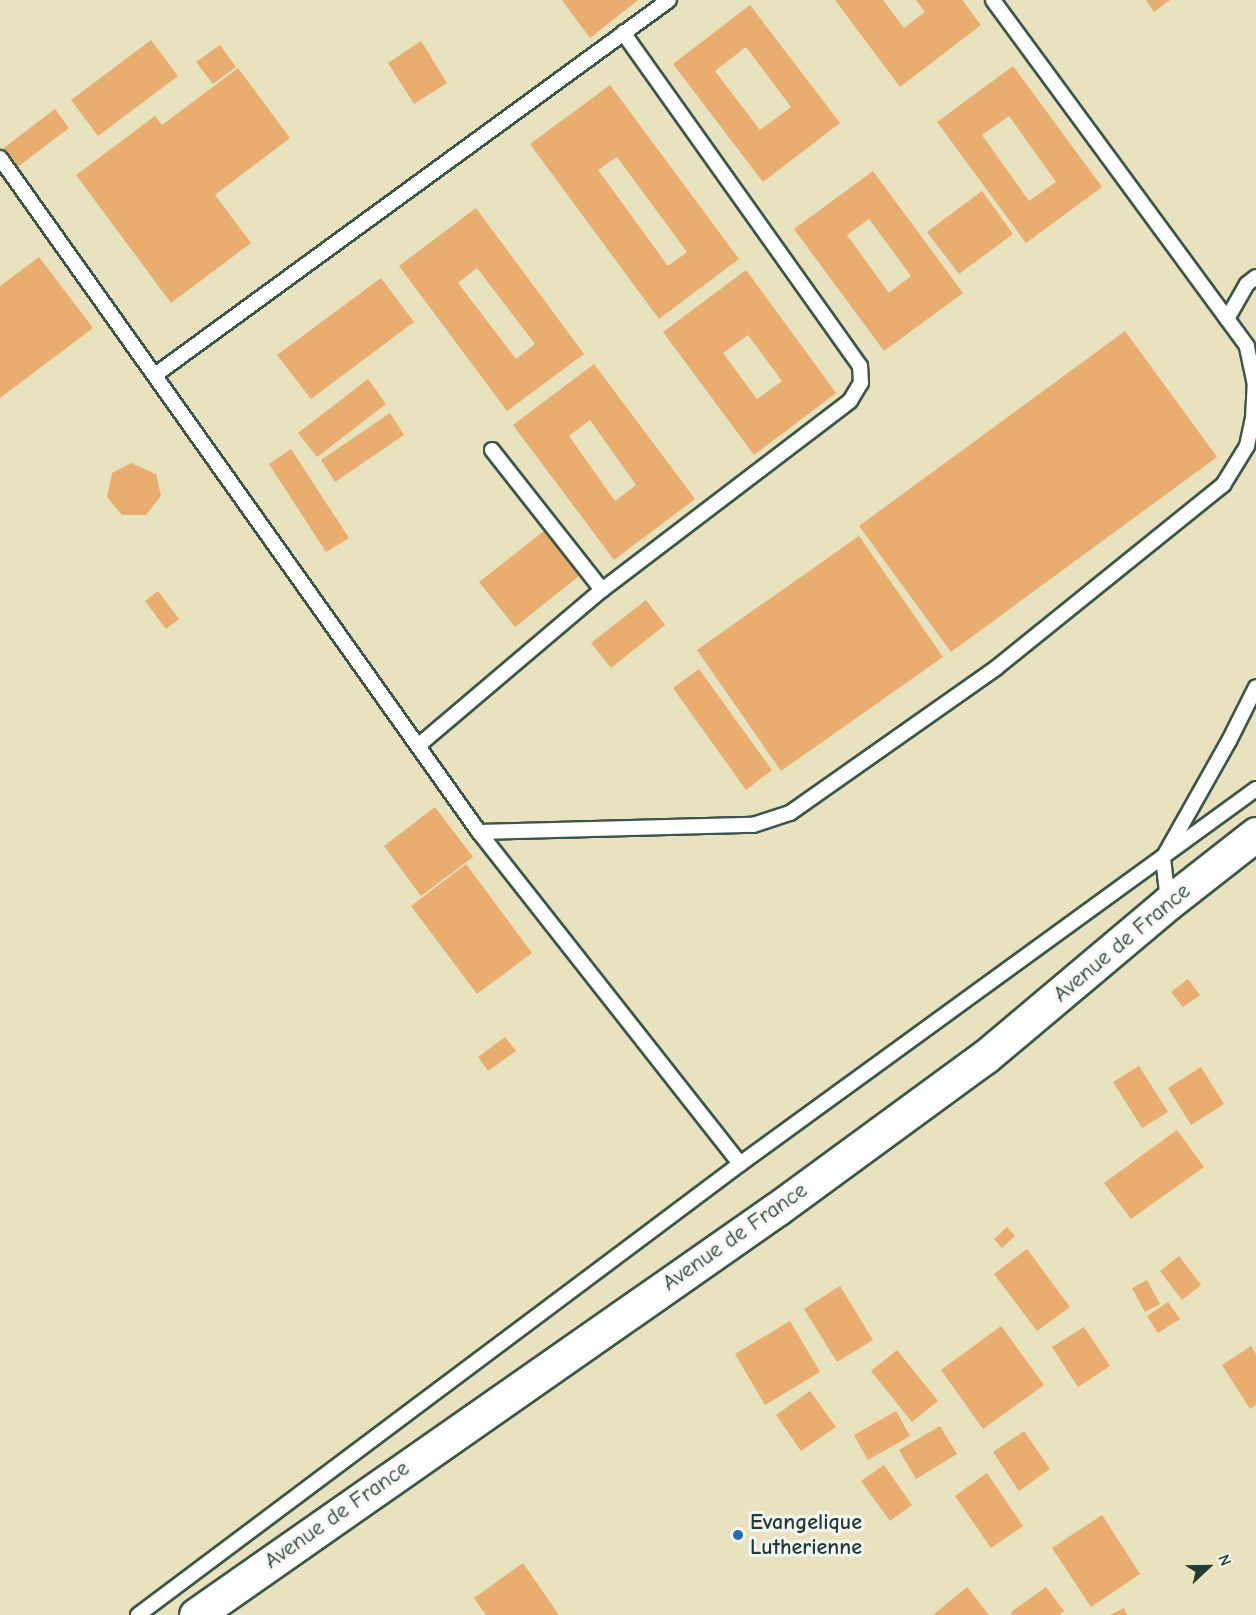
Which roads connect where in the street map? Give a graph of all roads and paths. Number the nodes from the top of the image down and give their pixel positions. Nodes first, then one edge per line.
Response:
1 (669, 0) edge
2 (993, 0) edge
3 (623, 33) junction
4 (0, 158) edge
5 (1256, 277) edge
6 (1227, 319) junction
7 (155, 375) junction
8 (492, 450) dead end
9 (602, 590) junction
10 (1256, 687) edge
11 (419, 745) junction
12 (1256, 789) edge
13 (479, 832) junction
14 (1256, 834) edge
15 (1163, 858) junction
16 (1168, 903) junction
17 (740, 1164) junction
18 (138, 1615) edge
19 (196, 1615) edge

1 - 3 lane
2 - 6 lane
3 - 7 lane
3 - 9 lane
4 - 7 lane
5 - 6 lane
6 - 13 lane
7 - 11 lane
8 - 9 lane
9 - 11 lane
10 - 15 lane
11 - 13 lane
12 - 15 lane
13 - 17 lane
14 - 16 street, Avenue de France
15 - 16 lane
15 - 17 lane
16 - 19 street, Avenue de France
17 - 18 lane

